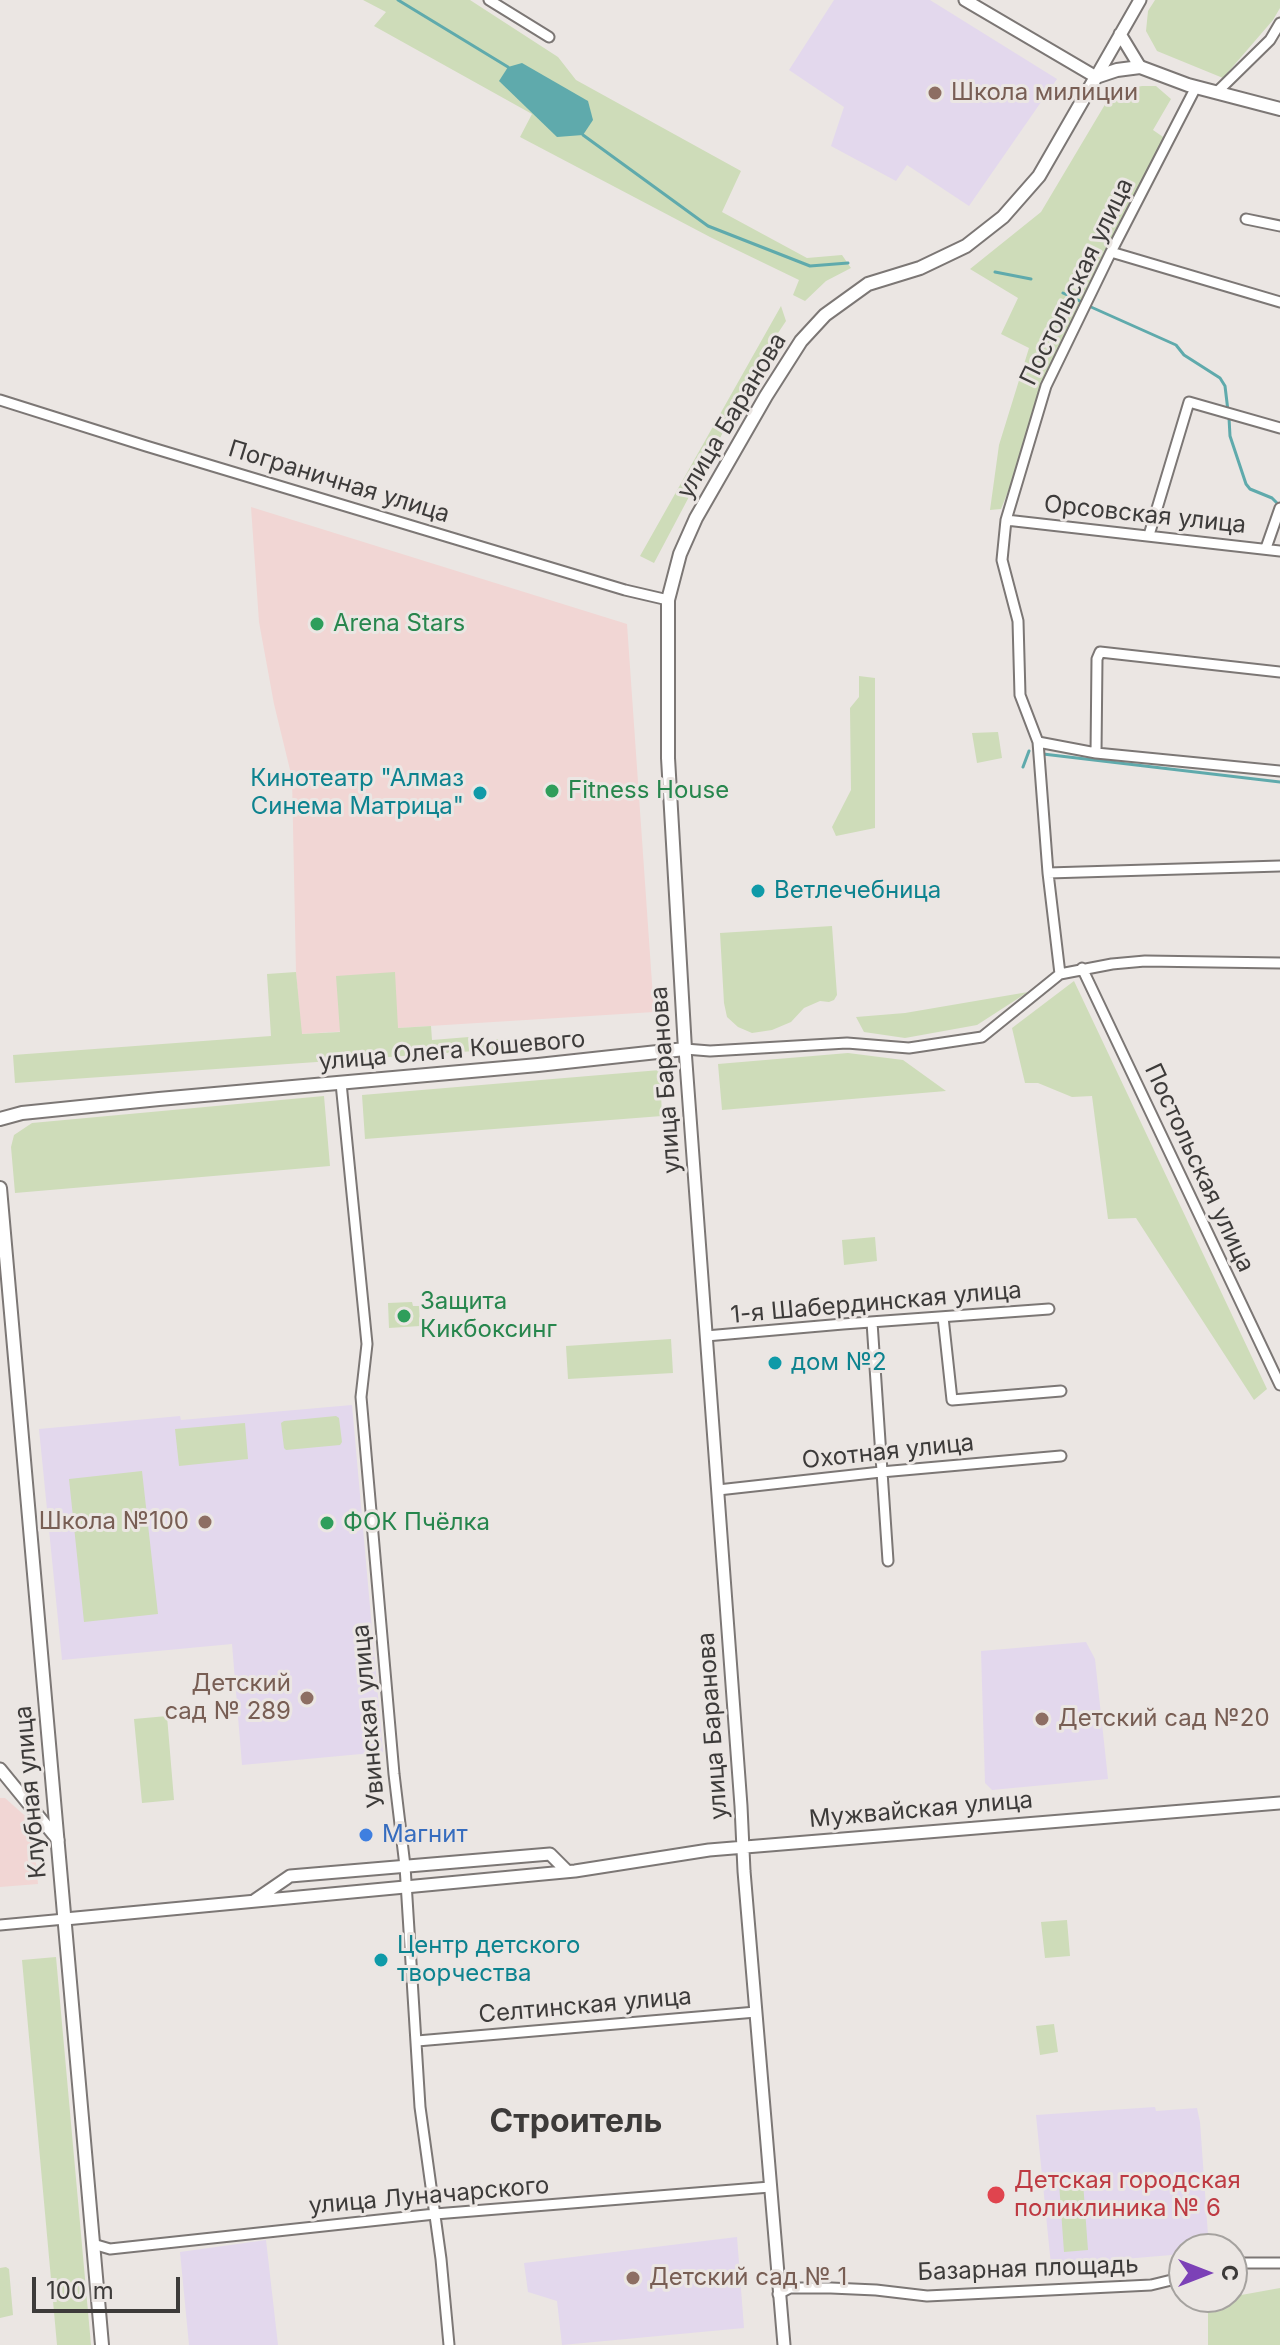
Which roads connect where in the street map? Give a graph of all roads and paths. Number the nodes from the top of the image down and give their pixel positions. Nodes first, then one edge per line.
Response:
1 (489, 0) edge
2 (965, 0) edge
3 (1140, 0) edge
4 (1280, 23) edge
5 (1120, 34) junction
6 (549, 37) dead end
7 (1140, 67) junction
8 (1096, 77) junction
9 (1196, 87) junction
10 (1217, 92) junction
11 (1280, 109) edge
12 (1246, 219) dead end
13 (1280, 226) edge
14 (1111, 252) junction
15 (1280, 302) edge
16 (0, 400) edge
17 (1280, 428) edge
18 (1280, 508) edge
19 (1006, 520) junction
20 (1149, 535) junction
21 (1266, 548) junction
22 (1280, 551) edge
23 (668, 600) junction
24 (1280, 672) edge
25 (1038, 742) junction
26 (1096, 753) junction
27 (1280, 771) edge
28 (1280, 866) edge
29 (1048, 873) junction
30 (1280, 963) edge
31 (1082, 968) junction
32 (1060, 974) junction
33 (685, 1049) junction
34 (341, 1083) junction
35 (0, 1119) edge
36 (0, 1188) edge
37 (1049, 1309) dead end
38 (943, 1317) junction
39 (872, 1322) junction
40 (706, 1336) junction
41 (1280, 1385) edge
42 (1061, 1391) dead end
43 (1061, 1456) dead end
44 (881, 1472) junction
45 (718, 1490) junction
46 (888, 1561) dead end
47 (0, 1769) edge
48 (1280, 1803) edge
49 (58, 1840) junction
50 (742, 1847) junction
51 (405, 1866) junction
52 (567, 1871) junction
53 (406, 1887) junction
54 (253, 1901) junction
55 (65, 1919) junction
56 (0, 1925) edge
57 (756, 2012) junction
58 (417, 2041) junction
59 (770, 2187) junction
60 (435, 2214) junction
61 (93, 2244) junction
62 (1248, 2263) edge
63 (1280, 2263) edge
64 (1168, 2281) edge
65 (778, 2294) junction
66 (102, 2345) edge
67 (449, 2345) edge
68 (784, 2345) edge

1 - 6 street
2 - 8 street
3 - 5 street, улица Баранова
4 - 10 street
5 - 7 street
5 - 8 street, улица Баранова
7 - 8 main road
7 - 9 main road
8 - 23 main road, улица Баранова
9 - 10 main road
9 - 14 street, Постольская улица
10 - 11 main road
12 - 13 street
14 - 15 street
14 - 19 street, Постольская улица
16 - 23 street, Пограничная улица
17 - 20 street
18 - 21 street
19 - 20 street, Орсовская улица
19 - 25 street, Постольская улица
20 - 21 street, Орсовская улица
21 - 22 street, Орсовская улица
23 - 33 main road, улица Баранова
24 - 26 street
25 - 26 street
25 - 29 street, Постольская улица
26 - 27 street
28 - 29 street
29 - 32 street, Постольская улица
30 - 31 street
31 - 32 street
31 - 41 street, Постольская улица
32 - 33 street, улица Олега Кошевого
33 - 34 main road, улица Олега Кошевого
33 - 40 street, улица Баранова
34 - 35 main road, улица Олега Кошевого
34 - 51 street, Увинская улица
36 - 49 main road, Клубная улица
37 - 38 street, 1-я Шабердинская улица
38 - 39 street, 1-я Шабердинская улица
38 - 42 street
39 - 40 street, 1-я Шабердинская улица
39 - 44 street
40 - 45 street, улица Баранова
43 - 44 street, Охотная улица
44 - 45 street, Охотная улица
44 - 46 street
45 - 50 street, улица Баранова
47 - 49 street
48 - 50 street, Мужвайская улица
49 - 55 main road, Клубная улица
50 - 52 street, Мужвайская улица
50 - 57 street, улица Баранова
51 - 52 street, Мужвайская улица
51 - 53 street, Увинская улица
51 - 54 street, Мужвайская улица
52 - 53 street, Мужвайская улица
53 - 54 street, Мужвайская улица
53 - 58 street, Увинская улица
54 - 55 street, Мужвайская улица
55 - 56 street, Мужвайская улица
55 - 61 main road, Клубная улица
57 - 58 street, Селтинская улица
57 - 59 street, улица Баранова
58 - 60 street, Увинская улица
59 - 60 street, улица Луначарского
59 - 65 street, улица Баранова
60 - 61 street, улица Луначарского
60 - 67 street, Увинская улица
61 - 66 main road, Клубная улица
62 - 63 street
64 - 65 street, Базарная площадь
65 - 68 street, улица Баранова

